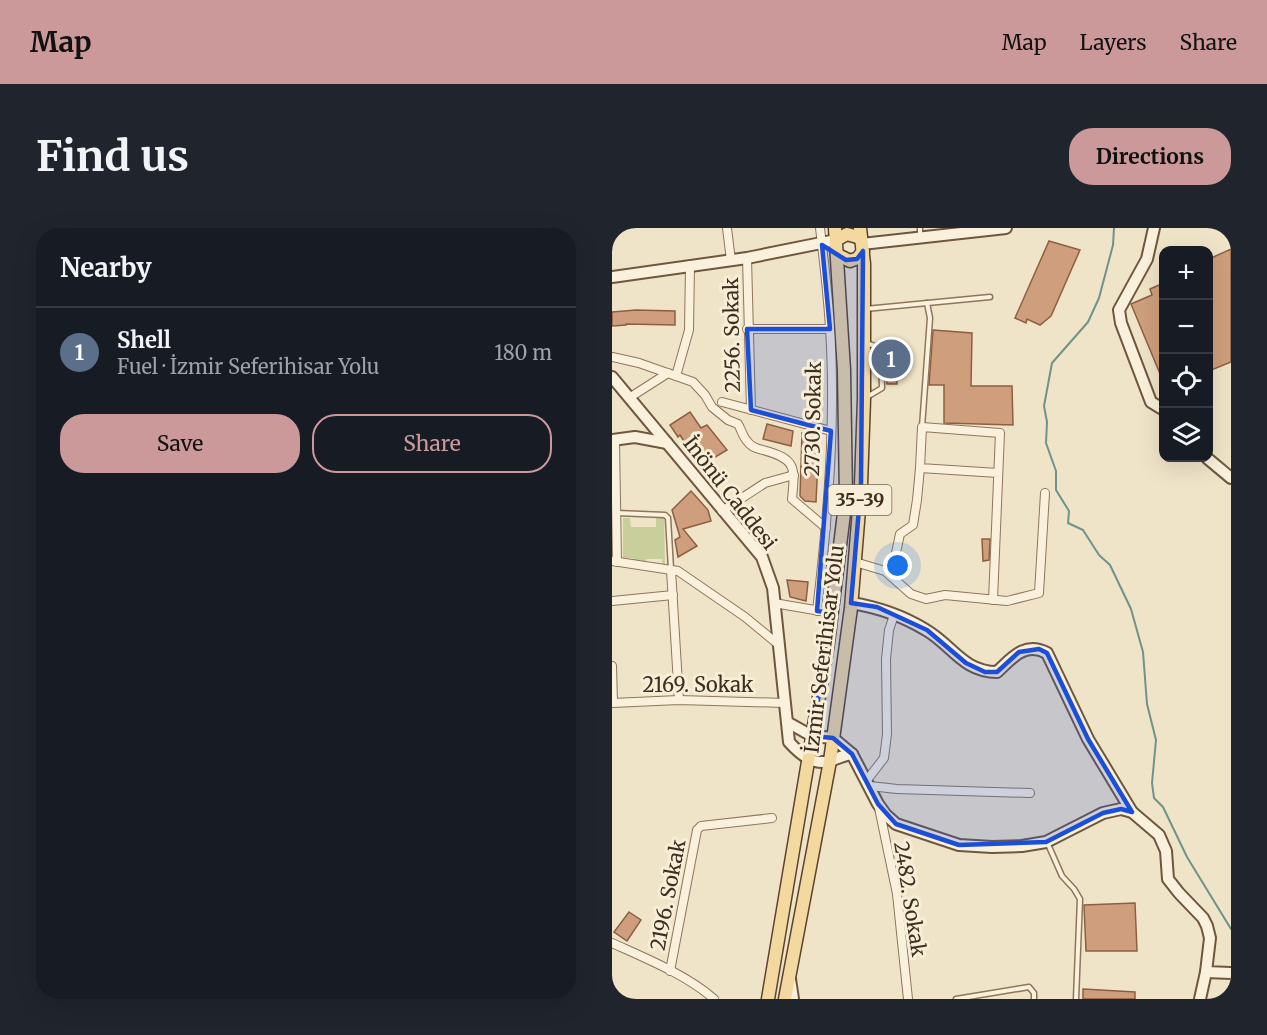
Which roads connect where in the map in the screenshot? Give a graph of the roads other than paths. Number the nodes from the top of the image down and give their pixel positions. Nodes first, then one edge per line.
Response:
1 (727, 228) edge
2 (820, 228) edge
3 (1006, 228) edge
4 (1154, 228) edge
5 (920, 233) edge
6 (835, 234) edge
7 (862, 240) edge
8 (822, 244) junction
9 (838, 255) junction
10 (747, 258) junction
11 (731, 261) junction
12 (690, 265) junction
13 (612, 277) edge
14 (990, 297) dead end
15 (927, 303) junction
16 (864, 309) junction
17 (747, 329) junction
18 (830, 329) junction
19 (864, 343) junction
20 (612, 357) edge
21 (668, 373) junction
22 (676, 376) junction
23 (612, 377) edge
24 (629, 398) junction
25 (864, 399) junction
26 (722, 402) dead end
27 (1161, 408) edge
28 (751, 410) junction
29 (644, 417) junction
30 (922, 427) junction
31 (831, 431) junction
32 (635, 437) junction
33 (614, 440) edge
34 (668, 443) junction
35 (1212, 462) edge
36 (920, 468) junction
37 (998, 473) junction
38 (794, 475) junction
39 (1231, 478) edge
40 (1045, 493) dead end
41 (722, 511) junction
42 (616, 513) junction
43 (826, 528) junction
44 (614, 561) edge
45 (855, 562) junction
46 (671, 570) junction
47 (891, 576) junction
48 (673, 596) junction
49 (993, 600) junction
50 (612, 601) edge
51 (774, 603) junction
52 (851, 603) junction
53 (817, 611) junction
54 (832, 613) junction
55 (894, 615) junction
56 (779, 645) junction
57 (612, 666) edge
58 (679, 700) junction
59 (785, 702) junction
60 (613, 703) edge
61 (787, 722) junction
62 (812, 736) junction
63 (833, 738) junction
64 (852, 754) junction
65 (808, 759) junction
66 (830, 761) junction
67 (869, 783) junction
68 (1030, 793) dead end
69 (878, 804) junction
70 (1132, 812) junction
71 (772, 818) dead end
72 (1046, 842) junction
73 (612, 943) edge
74 (670, 971) junction
75 (788, 972) junction
76 (1206, 972) junction
77 (1231, 973) edge
78 (714, 999) edge
79 (768, 999) edge
80 (785, 999) edge
81 (793, 999) edge
82 (908, 999) edge
83 (956, 999) edge
84 (1034, 999) edge
85 (1076, 999) edge
86 (1200, 999) edge

1 - 11 street
2 - 8 street, 2730. Sokak
3 - 5 street
4 - 27 street
5 - 7 street
6 - 7 main road
6 - 8 street
6 - 9 main road, İzmir Seferihisar Yolu / 35-39
7 - 9 main road
7 - 16 main road, İzmir Seferihisar Yolu / 35-39
8 - 9 street
8 - 10 street
8 - 18 street, 2730. Sokak
9 - 54 main road, İzmir Seferihisar Yolu / 35-39
10 - 11 street
10 - 17 street, 2256. Sokak
11 - 12 street
12 - 13 street
12 - 22 street
14 - 15 lane
15 - 16 lane
15 - 30 lane
16 - 19 main road, İzmir Seferihisar Yolu / 35-39
17 - 18 street
17 - 28 street, 2256. Sokak
18 - 31 street, 2730. Sokak
19 - 25 main road, İzmir Seferihisar Yolu / 35-39
19 - 25 lane
20 - 21 street
21 - 22 street
21 - 24 street
22 - 38 street
23 - 24 street, İnönü Caddesi
24 - 29 street, İnönü Caddesi
25 - 45 main road, İzmir Seferihisar Yolu / 35-39
26 - 28 street
28 - 31 street
29 - 32 street
29 - 34 street, İnönü Caddesi
30 - 36 street
30 - 37 street
31 - 43 street, 2730. Sokak
32 - 33 street
32 - 34 street
33 - 42 street
34 - 41 street, İnönü Caddesi
35 - 39 street
36 - 37 street
36 - 47 street
37 - 49 street
38 - 41 street
38 - 43 street
40 - 49 street
41 - 51 street, İnönü Caddesi
42 - 44 street
42 - 46 lane
43 - 53 street, 2730. Sokak
44 - 46 street
45 - 47 street
45 - 52 main road, İzmir Seferihisar Yolu / 35-39
46 - 48 street
46 - 56 street
47 - 49 street
48 - 50 street
48 - 58 street
51 - 53 street
51 - 56 street, İnönü Caddesi
52 - 55 street
52 - 63 main road, İzmir Seferihisar Yolu / 35-39
53 - 54 street
54 - 62 main road, İzmir Seferihisar Yolu / 35-39
55 - 67 street
55 - 70 street
56 - 59 street, İnönü Caddesi
57 - 60 street
58 - 59 street, 2169. Sokak
58 - 60 street, 2169. Sokak
59 - 61 street, İnönü Caddesi
61 - 62 street
61 - 65 street, İnönü Caddesi
62 - 63 street
62 - 65 main road, İzmir Seferihisar Yolu / 35-39
63 - 64 street
63 - 66 main road, İzmir Seferihisar Yolu / 35-39
64 - 66 street
64 - 67 street
65 - 66 street
65 - 79 main road, İzmir Seferihisar Yolu / 35-39
66 - 75 main road, İzmir Seferihisar Yolu / 35-39
67 - 68 street
67 - 69 street
69 - 72 street
69 - 82 street, 2482. Sokak
70 - 72 street
70 - 76 street
71 - 74 street, 2196. Sokak
72 - 85 lane
73 - 74 street
74 - 78 street
75 - 80 main road, İzmir Seferihisar Yolu / 35-39
75 - 81 street
76 - 77 street
76 - 86 street
83 - 84 lane

